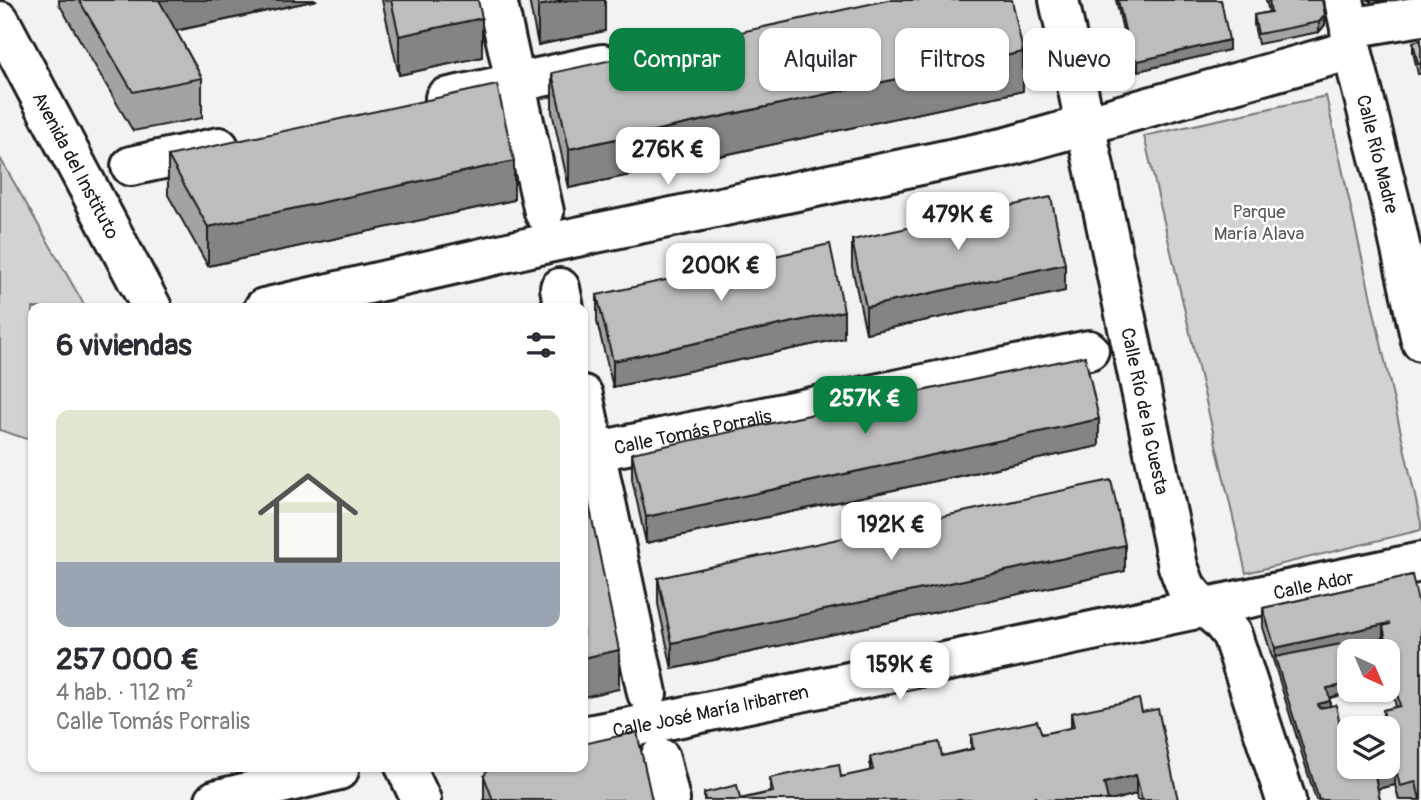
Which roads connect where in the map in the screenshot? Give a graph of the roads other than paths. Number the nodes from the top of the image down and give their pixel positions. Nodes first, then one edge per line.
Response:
1 (497, 0) edge
2 (1059, 0) edge
3 (1421, 16) edge
4 (0, 21) edge
5 (1349, 26) edge
6 (609, 62) edge
7 (516, 82) junction
8 (410, 105) edge
9 (1087, 124) junction
10 (250, 140) edge
11 (131, 166) dead end
12 (1407, 210) edge
13 (544, 212) dead end
14 (149, 303) edge
15 (286, 303) edge
16 (1421, 341) edge
17 (1089, 349) dead end
18 (589, 453) edge
19 (1421, 562) edge
20 (1206, 607) junction
21 (647, 693) dead end
22 (588, 735) edge
23 (660, 758) dead end
24 (343, 779) edge
25 (215, 800) edge
26 (670, 800) edge
27 (1286, 800) edge

1 - 7 street
2 - 9 street, Calle Río de la Cuesta
3 - 5 street
4 - 14 street, Avenida del Instituto
5 - 9 street
5 - 12 street, Calle Río Madre
6 - 7 street
7 - 8 street
7 - 13 street
9 - 15 street
9 - 20 street, Calle Río de la Cuesta
10 - 11 street
12 - 16 street, Calle Río Madre
17 - 18 street, Calle Tomás Porralis
18 - 21 street
19 - 20 street, Calle Ador
20 - 22 street, Calle José María Iribarren
20 - 27 street, Calle Río de la Cuesta
23 - 26 street
24 - 25 street

